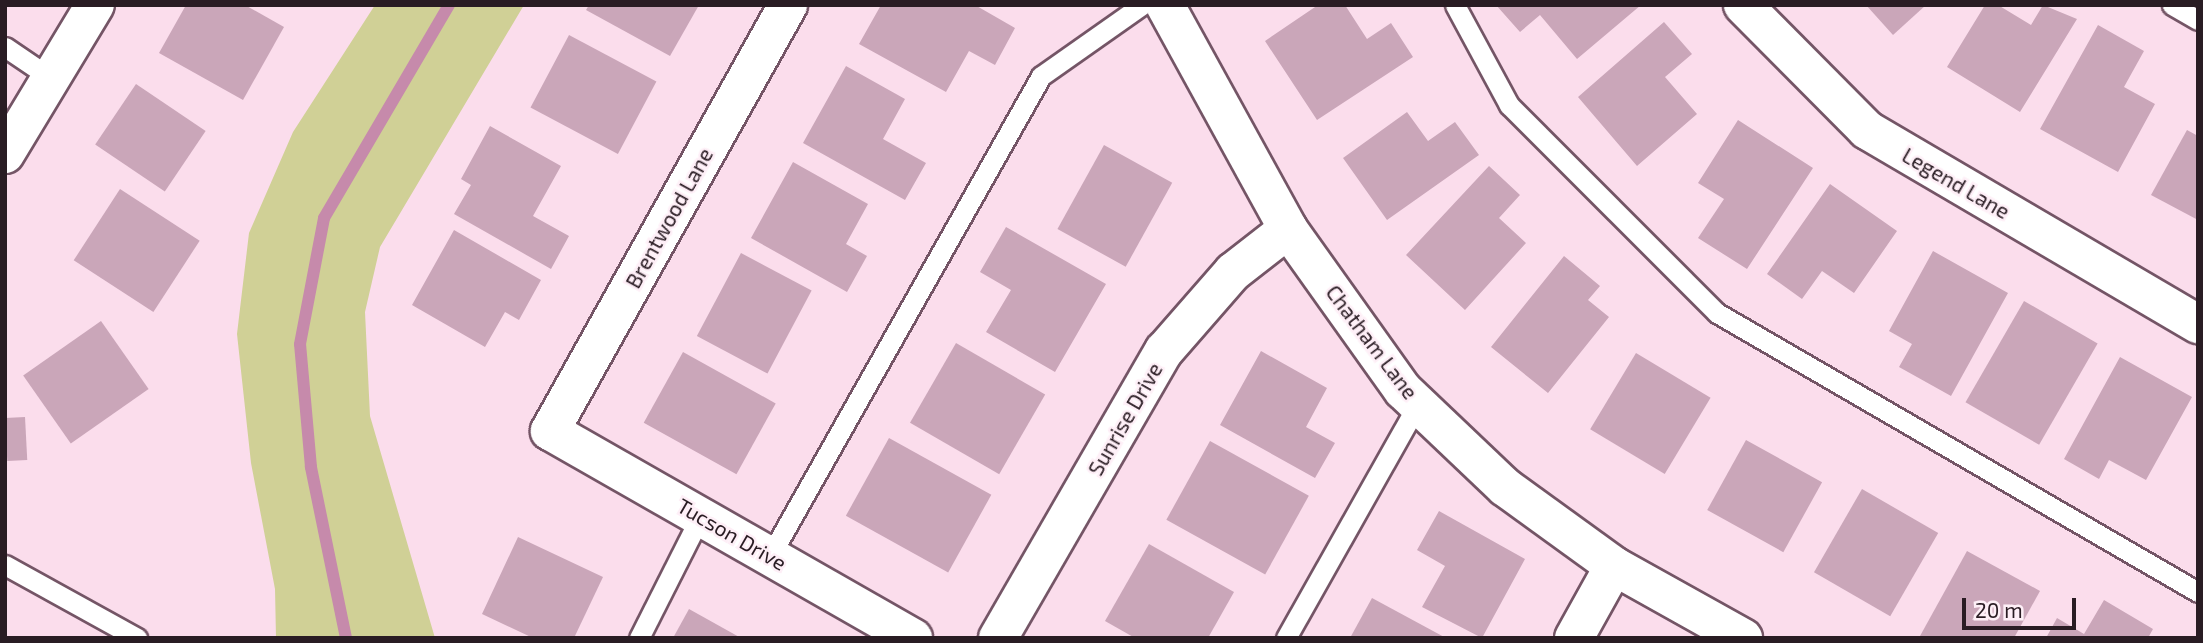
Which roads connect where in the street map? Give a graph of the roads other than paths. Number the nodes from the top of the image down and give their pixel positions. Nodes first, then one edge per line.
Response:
1 (94, 5) edge
2 (788, 5) edge
3 (1142, 5) edge
4 (1165, 5) edge
5 (1455, 5) edge
6 (1743, 5) edge
7 (2172, 5) edge
8 (2198, 20) edge
9 (5, 47) edge
10 (51, 78) junction
11 (5, 154) edge
12 (1289, 229) junction
13 (2198, 324) edge
14 (1418, 404) junction
15 (550, 431) joint
16 (700, 517) junction
17 (770, 556) junction
18 (5, 565) edge
19 (1614, 566) junction
20 (2198, 592) edge
21 (136, 638) edge
22 (639, 638) edge
23 (913, 638) edge
24 (998, 638) edge
25 (1286, 638) edge
26 (1574, 638) edge
27 (1743, 638) edge

1 - 10 street
2 - 15 street, Brentwood Lane
3 - 17 lane
4 - 12 street, Chatham Lane
5 - 20 lane
6 - 13 street, Legend Lane
7 - 8 lane
9 - 10 lane
10 - 11 street
12 - 14 street, Chatham Lane
12 - 24 street, Sunrise Drive
14 - 19 street, Chatham Lane
14 - 25 lane
15 - 16 street, Tucson Drive
16 - 17 street, Tucson Drive
16 - 22 lane
17 - 23 street, Tucson Drive
18 - 21 lane
19 - 26 street
19 - 27 street, Chatham Lane

